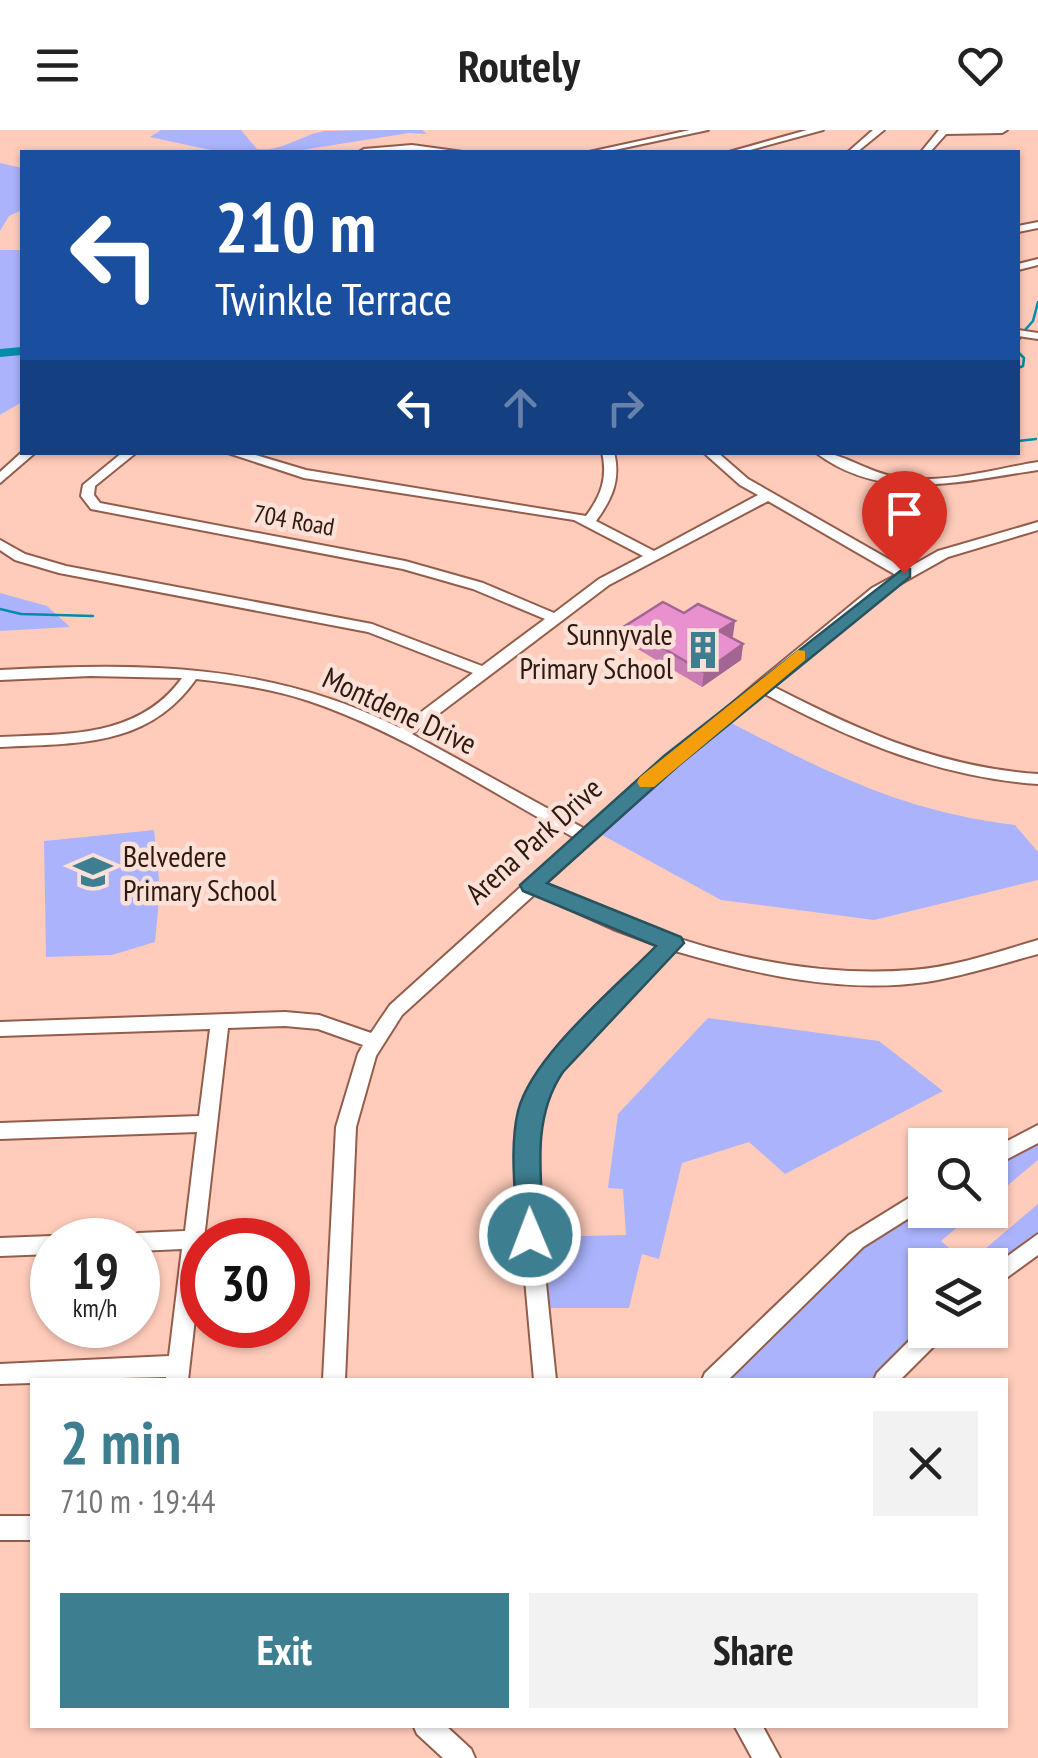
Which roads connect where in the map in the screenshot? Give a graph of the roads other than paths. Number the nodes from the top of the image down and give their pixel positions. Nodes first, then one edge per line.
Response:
1 (703, 130) edge
2 (818, 130) edge
3 (879, 130) edge
4 (1002, 130) edge
5 (944, 131) edge
6 (604, 150) edge
7 (742, 150) edge
8 (854, 150) edge
9 (927, 150) edge
10 (27, 455) edge
11 (128, 455) edge
12 (241, 455) edge
13 (609, 455) edge
14 (714, 455) edge
15 (826, 455) edge
16 (1038, 466) edge
17 (0, 478) edge
18 (767, 496) junction
19 (589, 520) junction
20 (1038, 526) edge
21 (0, 544) edge
22 (652, 555) junction
23 (904, 573) junction
24 (554, 618) junction
25 (482, 672) junction
26 (193, 673) junction
27 (0, 674) edge
28 (762, 686) junction
29 (401, 735) junction
30 (0, 742) edge
31 (1038, 779) edge
32 (585, 836) junction
33 (531, 885) junction
34 (672, 943) junction
35 (1038, 947) edge
36 (220, 1022) junction
37 (0, 1029) edge
38 (373, 1041) junction
39 (208, 1124) junction
40 (0, 1131) edge
41 (1033, 1142) edge
42 (1008, 1152) edge
43 (908, 1208) edge
44 (197, 1218) edge
45 (1038, 1243) edge
46 (30, 1246) edge
47 (0, 1247) edge
48 (1008, 1267) edge
49 (181, 1348) edge
50 (917, 1348) edge
51 (178, 1373) edge
52 (0, 1374) edge
53 (334, 1378) edge
54 (546, 1378) edge
55 (715, 1378) edge
56 (888, 1378) edge
57 (0, 1528) edge
58 (30, 1528) edge
59 (429, 1728) edge
60 (749, 1728) edge
61 (462, 1758) edge
62 (767, 1758) edge

1 - 6 street
2 - 7 street
3 - 8 street
4 - 5 street
5 - 9 street
10 - 17 street
11 - 24 street, 704 Road
12 - 19 street
13 - 19 street
14 - 18 street
15 - 16 street
18 - 22 street
18 - 23 street
19 - 22 street
20 - 23 street, Arena Park Drive
21 - 25 street
22 - 24 street
23 - 28 street, Arena Park Drive
24 - 25 street
25 - 29 street
26 - 27 street, Montdene Drive
26 - 29 street, Montdene Drive
26 - 30 street
28 - 31 street
28 - 32 street, Arena Park Drive
29 - 32 street, Montdene Drive
32 - 33 street, Arena Park Drive
33 - 34 street
33 - 38 street, Arena Park Drive
34 - 35 street
34 - 54 street
36 - 37 street
36 - 38 street
36 - 39 street
38 - 53 street, Arena Park Drive
39 - 40 street
39 - 44 street
41 - 42 street
43 - 55 street
45 - 48 street
46 - 47 street
49 - 51 street
50 - 56 street
51 - 52 street
57 - 58 street
59 - 61 street
60 - 62 street

